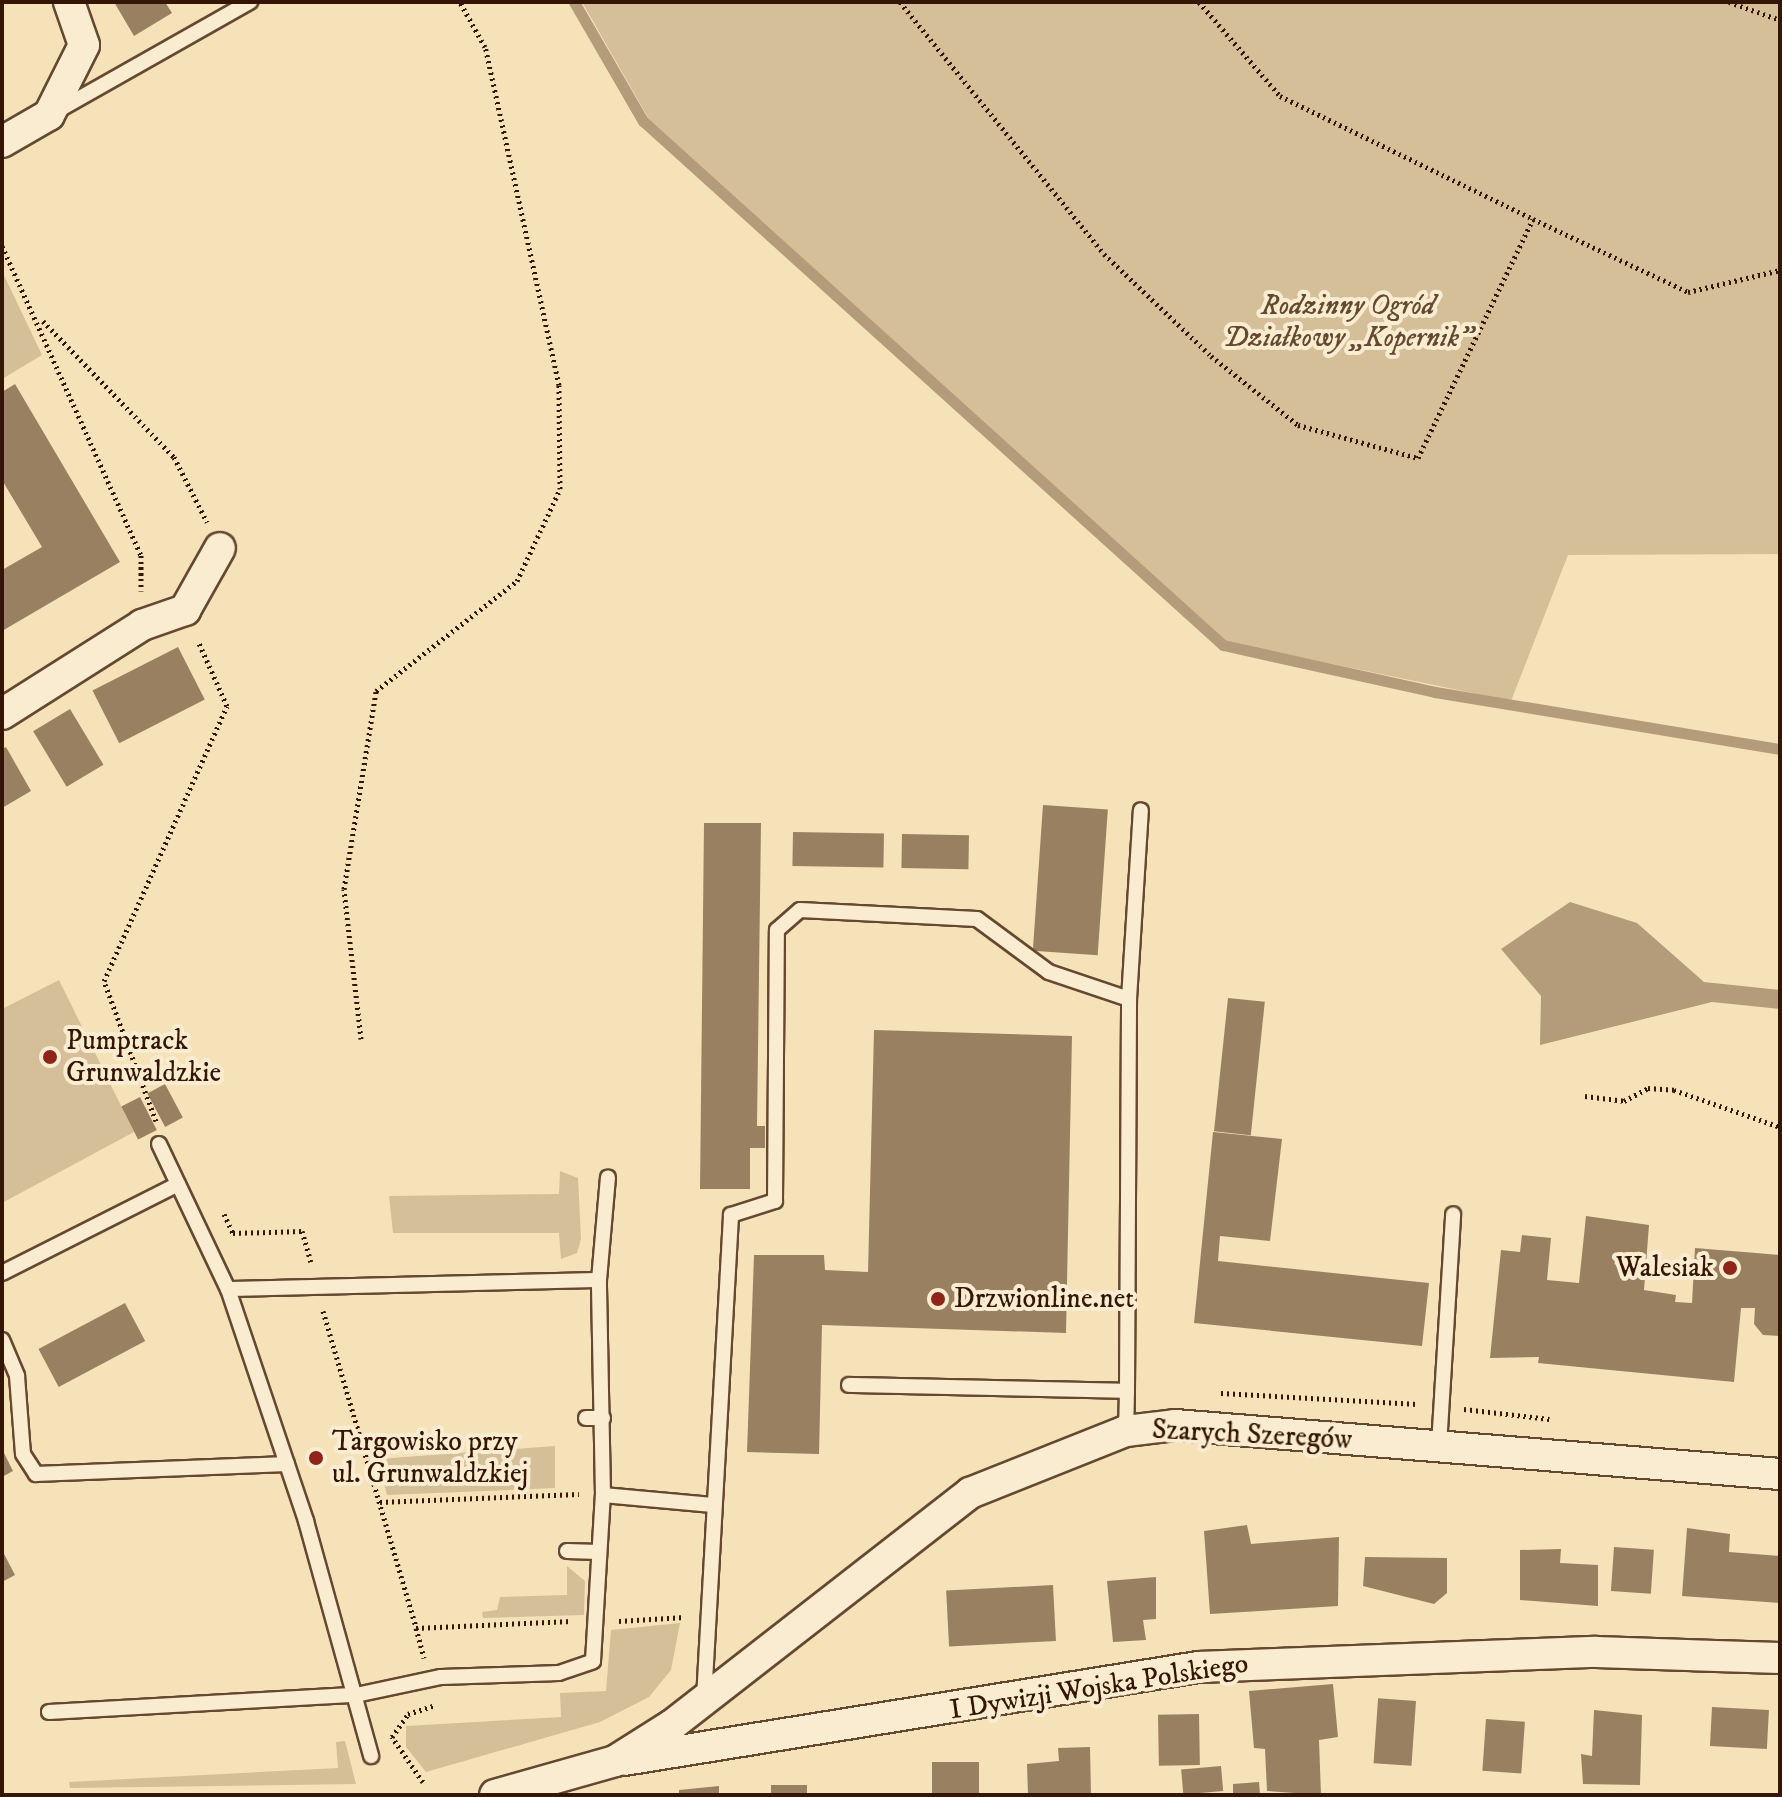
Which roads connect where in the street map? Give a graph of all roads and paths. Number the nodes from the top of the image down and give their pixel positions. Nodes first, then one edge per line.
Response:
1 (69, 2) edge
2 (250, 2) edge
3 (460, 2) edge
4 (900, 2) edge
5 (1199, 2) edge
6 (1729, 2) edge
7 (1780, 20) edge
8 (49, 115) junction
9 (2, 142) edge
10 (1533, 219) junction
11 (2, 246) edge
12 (1780, 270) edge
13 (41, 319) junction
14 (220, 548) joint
15 (185, 610) junction
16 (142, 625) junction
17 (2, 714) edge
18 (1141, 810) dead end
19 (1129, 999) junction
20 (361, 1039) dead end
21 (143, 1094) dead end
22 (1585, 1096) dead end
23 (1780, 1127) edge
24 (159, 1144) dead end
25 (608, 1177) dead end
26 (178, 1184) junction
27 (220, 1206) dead end
28 (1453, 1214) dead end
29 (312, 1266) dead end
30 (2, 1273) edge
31 (599, 1280) junction
32 (228, 1289) junction
33 (321, 1303) dead end
34 (2, 1340) edge
35 (849, 1385) dead end
36 (1127, 1391) junction
37 (586, 1418) dead end
38 (603, 1418) junction
39 (1126, 1431) junction
40 (1439, 1446) junction
41 (287, 1464) junction
42 (1780, 1474) edge
43 (603, 1495) junction
44 (380, 1502) junction
45 (713, 1505) junction
46 (567, 1551) dead end
47 (599, 1552) junction
48 (686, 1617) dead end
49 (585, 1621) dead end
50 (614, 1621) dead end
51 (416, 1628) junction
52 (1780, 1658) edge
53 (424, 1660) dead end
54 (356, 1695) junction
55 (433, 1696) dead end
56 (703, 1699) junction
57 (49, 1712) dead end
58 (371, 1756) dead end
59 (615, 1761) junction
60 (423, 1782) dead end
61 (556, 1787) edge
62 (495, 1795) edge

1 - 8 street
2 - 8 lane
3 - 20 path
4 - 10 path
5 - 10 path
6 - 7 path
8 - 9 street
10 - 12 path
11 - 13 path
13 - 14 path
13 - 16 path
14 - 15 street
15 - 16 street
15 - 21 path
16 - 17 street
18 - 19 lane
19 - 36 lane
19 - 45 lane
22 - 23 path
24 - 26 lane
25 - 31 lane
26 - 30 lane
26 - 32 lane
27 - 29 path
28 - 40 lane
31 - 32 lane
31 - 38 lane
32 - 41 lane
33 - 44 path
34 - 41 lane
35 - 36 lane
36 - 39 lane
37 - 38 lane
38 - 43 lane
39 - 40 street, Szarych Szeregów
39 - 56 street, Szarych Szeregów
40 - 42 street, Szarych Szeregów
41 - 54 lane
43 - 44 path
43 - 45 lane
43 - 47 lane
44 - 51 path
45 - 56 lane
46 - 47 lane
47 - 54 lane
48 - 50 path
49 - 51 path
51 - 53 path
52 - 59 street, I Dywizji Wojska Polskiego
54 - 57 lane
54 - 58 lane
55 - 60 path
56 - 59 street, Szarych Szeregów
59 - 61 street, Szarych Szeregów
61 - 62 street, Szarych Szeregów

